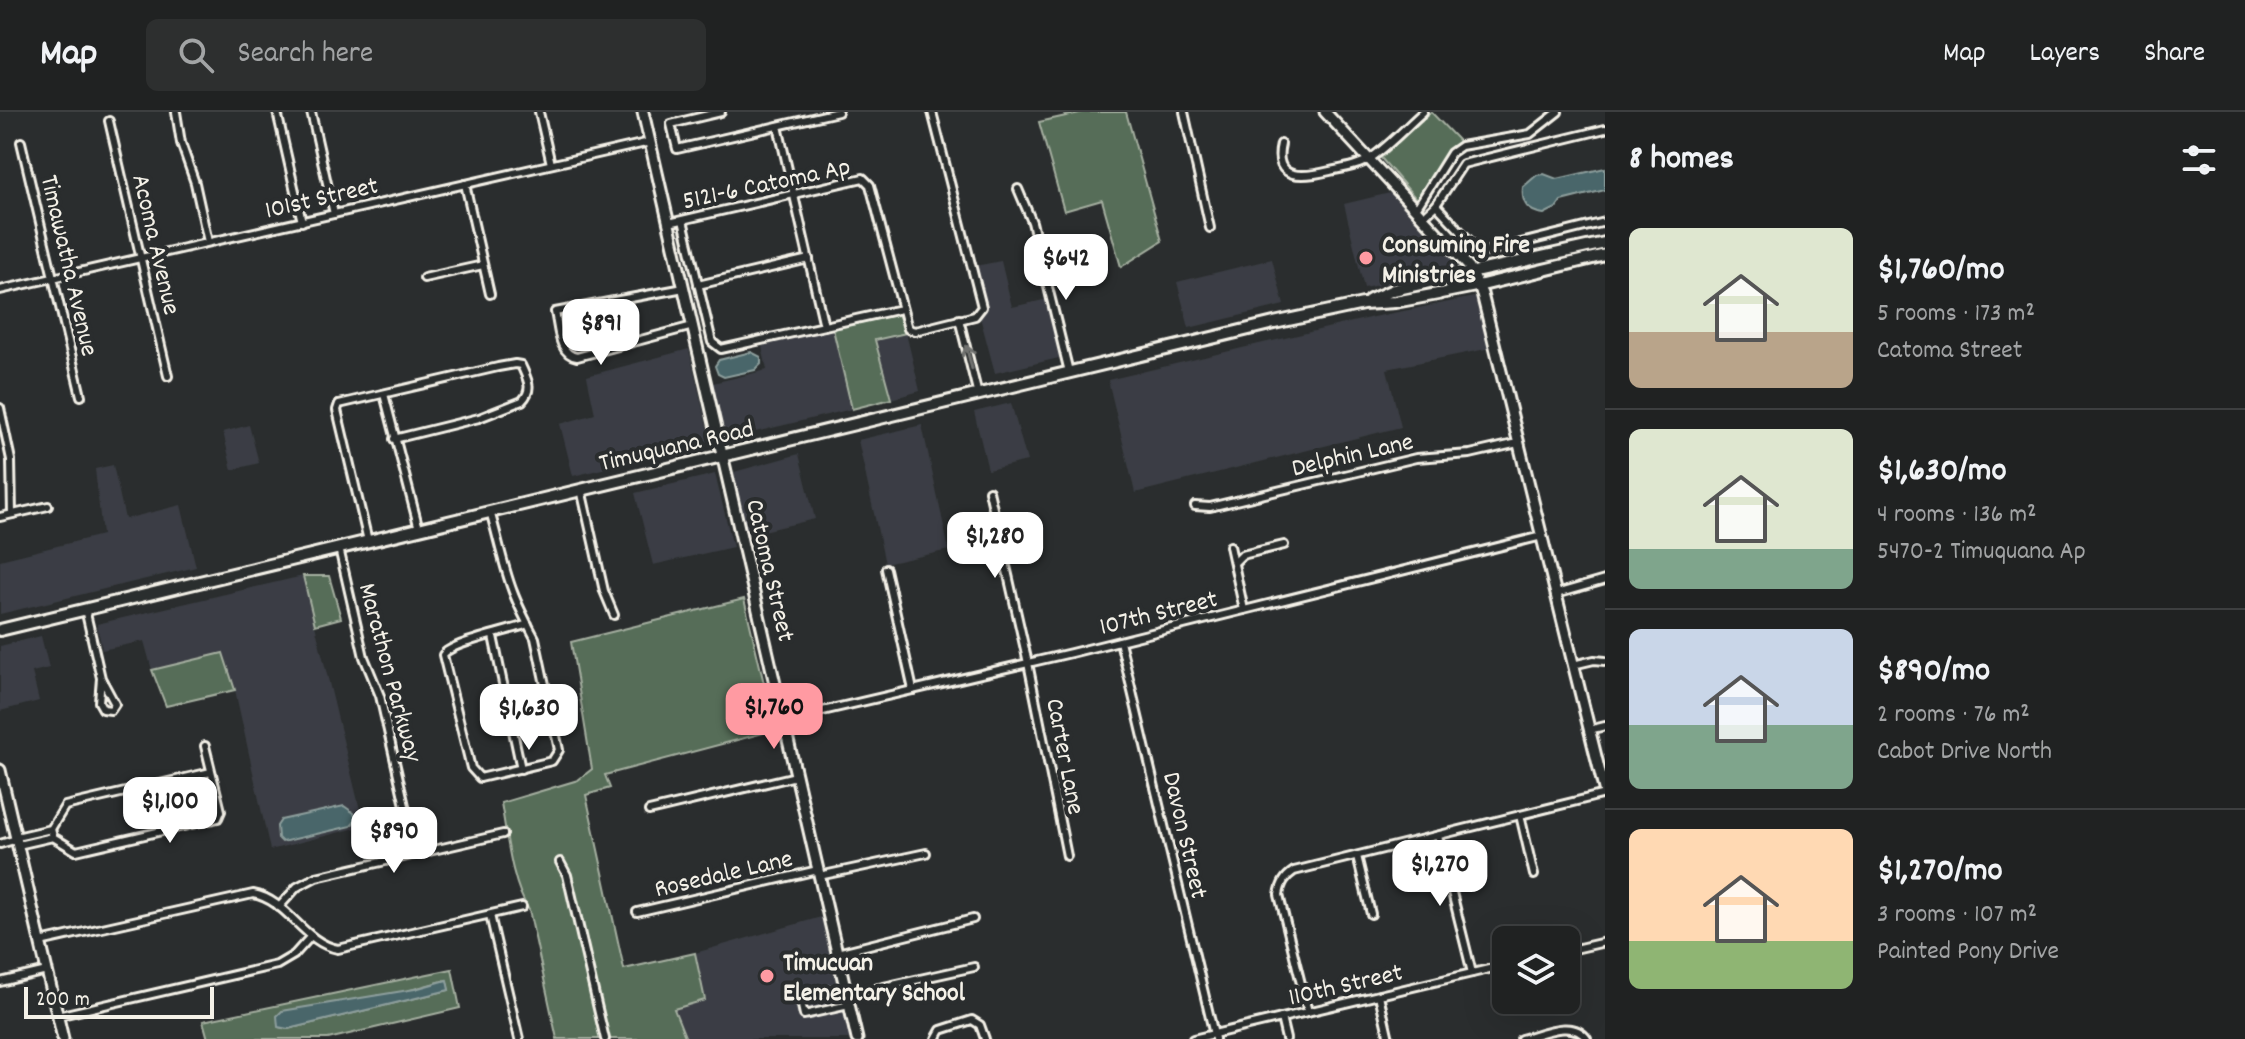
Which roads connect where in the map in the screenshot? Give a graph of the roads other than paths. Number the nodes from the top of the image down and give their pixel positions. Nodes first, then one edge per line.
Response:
1 (176, 112) edge
2 (277, 112) edge
3 (311, 112) edge
4 (539, 112) edge
5 (643, 112) edge
6 (721, 112) edge
7 (793, 112) edge
8 (838, 112) edge
9 (932, 112) edge
10 (1184, 112) edge
11 (1325, 112) edge
12 (1423, 112) edge
13 (1558, 112) edge
14 (109, 121) dead end
15 (794, 122) junction
16 (778, 126) junction
17 (1605, 129) edge
18 (21, 142) dead end
19 (650, 142) junction
20 (1281, 144) dead end
21 (1369, 159) junction
22 (551, 164) junction
23 (465, 184) junction
24 (1018, 189) dead end
25 (795, 194) junction
26 (1436, 205) junction
27 (1419, 213) junction
28 (334, 214) junction
29 (683, 220) junction
30 (302, 222) junction
31 (1605, 222) edge
32 (669, 223) junction
33 (1210, 228) dead end
34 (208, 242) junction
35 (1605, 243) edge
36 (1605, 255) edge
37 (141, 258) junction
38 (809, 259) junction
39 (483, 265) junction
40 (1472, 274) junction
41 (54, 277) junction
42 (424, 278) dead end
43 (698, 285) junction
44 (1478, 286) junction
45 (684, 288) junction
46 (0, 290) edge
47 (490, 294) dead end
48 (1438, 294) joint
49 (1363, 304) junction
50 (901, 309) junction
51 (959, 319) junction
52 (693, 326) junction
53 (824, 326) junction
54 (1069, 372) junction
55 (168, 376) dead end
56 (384, 394) junction
57 (978, 395) junction
58 (81, 396) dead end
59 (0, 408) edge
60 (394, 439) junction
61 (1518, 443) junction
62 (723, 455) junction
63 (581, 489) junction
64 (989, 491) dead end
65 (48, 506) dead end
66 (1195, 506) dead end
67 (490, 511) junction
68 (12, 514) junction
69 (0, 517) edge
70 (419, 529) junction
71 (1542, 536) junction
72 (368, 541) junction
73 (1284, 545) dead end
74 (1230, 546) dead end
75 (339, 547) junction
76 (1234, 563) junction
77 (886, 569) dead end
78 (1605, 580) edge
79 (1556, 594) junction
80 (85, 609) junction
81 (1244, 610) junction
82 (614, 615) dead end
83 (528, 624) junction
84 (0, 630) edge
85 (493, 636) junction
86 (1120, 641) junction
87 (1605, 661) edge
88 (1028, 663) junction
89 (1573, 665) junction
90 (101, 678) junction
91 (913, 690) junction
92 (784, 720) junction
93 (1605, 726) edge
94 (1589, 730) junction
95 (205, 746) dead end
96 (521, 769) junction
97 (0, 770) edge
98 (211, 772) junction
99 (796, 776) junction
100 (1605, 794) edge
101 (649, 811) dead end
102 (1520, 815) junction
103 (52, 833) junction
104 (503, 834) dead end
105 (1438, 836) junction
106 (17, 840) junction
107 (0, 844) edge
108 (926, 853) dead end
109 (416, 854) junction
110 (1067, 856) dead end
111 (1357, 856) junction
112 (560, 862) dead end
113 (818, 873) junction
114 (1534, 875) dead end
115 (279, 907) junction
116 (522, 907) dead end
117 (637, 912) dead end
118 (1371, 914) dead end
119 (490, 915) junction
120 (973, 919) dead end
121 (311, 936) junction
122 (40, 942) junction
123 (1605, 942) edge
124 (1580, 948) edge
125 (837, 953) junction
126 (974, 967) dead end
127 (1492, 968) edge
128 (47, 971) junction
129 (1472, 973) junction
130 (0, 982) edge
131 (1379, 995) junction
132 (847, 996) junction
133 (1308, 1012) junction
134 (57, 1016) junction
135 (1281, 1018) junction
136 (1214, 1037) edge
137 (63, 1039) edge
138 (519, 1039) edge
139 (605, 1039) edge
140 (857, 1039) edge
141 (936, 1039) edge
142 (985, 1039) edge
143 (1193, 1039) edge
144 (1286, 1039) edge
145 (1389, 1039) edge
146 (1521, 1039) edge
147 (1587, 1039) edge

1 - 34 street
2 - 30 street
3 - 28 street
4 - 22 street
5 - 19 street, Catoma Street
6 - 16 street, 5121-6 Catoma Ap
7 - 15 street
8 - 15 street, 5121-6 Catoma Ap
9 - 51 street
10 - 33 street
11 - 21 street
12 - 21 street
13 - 27 street
14 - 37 street, Acoma Avenue
15 - 16 street, 5121-6 Catoma Ap
16 - 25 street
17 - 26 street
18 - 41 street, Timawatha Avenue
19 - 22 street, 101st Street
19 - 32 street, Catoma Street
20 - 21 street
21 - 27 street
22 - 23 street, 101st Street
23 - 28 street, 101st Street
23 - 39 street
24 - 54 street
25 - 29 street, 5121-6 Catoma Ap
25 - 38 street
25 - 50 street, 5121-6 Catoma Ap
26 - 27 street
26 - 31 street
27 - 40 street
28 - 30 street, 101st Street
29 - 32 street, 5121-6 Catoma Ap
29 - 43 street
30 - 34 street, 101st Street
32 - 45 street, Catoma Street
34 - 37 street, 101st Street
35 - 40 main road, Timuquana Road
36 - 44 main road, Timuquana Road
37 - 41 street, 101st Street
37 - 55 street, Acoma Avenue
38 - 43 street
38 - 53 street
39 - 42 street
39 - 47 street
40 - 44 street
40 - 49 main road, Timuquana Road
41 - 46 street, 101st Street
41 - 58 street, Timawatha Avenue
43 - 53 street
44 - 48 street, Timuquana Road
44 - 61 street
45 - 52 street, Catoma Street
45 - 52 street
48 - 49 main road, Timuquana Road
49 - 54 main road, Timuquana Road
50 - 51 street
50 - 53 street
57 -> 51 street
52 - 62 street, Catoma Street
54 - 57 main road, Timuquana Road
56 - 60 street
56 - 60 street
56 - 72 street
57 - 62 main road, Timuquana Road
59 - 68 street
60 - 70 street
61 - 66 street, Delphin Lane
61 - 71 street
62 - 63 main road, Timuquana Road
62 - 92 street, Catoma Street
63 - 67 main road, Timuquana Road
63 - 82 street
64 - 88 street, Carter Lane
65 - 68 street
67 - 70 main road, Timuquana Road
67 - 83 street
68 - 69 street
70 - 72 main road, Timuquana Road
71 - 79 street
71 - 81 street, 107th Street
72 - 75 main road, Timuquana Road
73 - 76 street
74 - 76 street
75 - 80 main road, Timuquana Road
75 - 109 street, Marathon Parkway
76 - 81 street
77 - 91 street
78 - 79 street
79 - 89 street
80 - 84 main road, Timuquana Road
80 - 90 street
81 - 86 street, 107th Street
83 - 85 street
83 - 96 street
85 - 96 street
85 - 96 street
86 - 88 street, 107th Street
86 - 136 street, Davon Street
87 - 89 street
88 - 91 street, 107th Street
88 - 110 street, Carter Lane
89 - 94 street
90 - 90 street
91 - 92 street, 107th Street
92 - 99 street, Catoma Street
93 - 94 street
94 - 100 street
95 - 98 street
97 - 106 street
98 - 103 street
98 - 103 street
99 - 101 street
99 - 113 street, Catoma Street
100 - 102 street
102 - 105 street
102 - 114 street
103 - 106 street
104 - 109 street
105 - 111 street
105 - 129 street
106 - 107 street
106 - 122 street
108 - 113 street, Rosedale Lane
109 - 115 street
111 - 118 street
111 - 133 street
112 - 139 street
113 - 117 street, Rosedale Lane
113 - 125 street, Catoma Street
115 - 121 street
115 - 122 street
116 - 119 street
119 - 121 street
119 - 138 street
120 - 125 street
121 - 134 street
122 - 128 street
123 - 124 street
125 - 132 street, Catoma Street
126 - 132 street
127 - 129 street, 110th Street
128 - 130 street
128 - 134 street
129 - 131 street, 110th Street
131 - 133 street, 110th Street
131 - 145 street
132 - 132 street
132 - 140 street, Catoma Street
133 - 135 street, 110th Street
134 - 137 street
135 - 136 street, 110th Street
135 - 144 street
136 - 143 street, 110th Street
141 - 142 street
146 - 147 street

